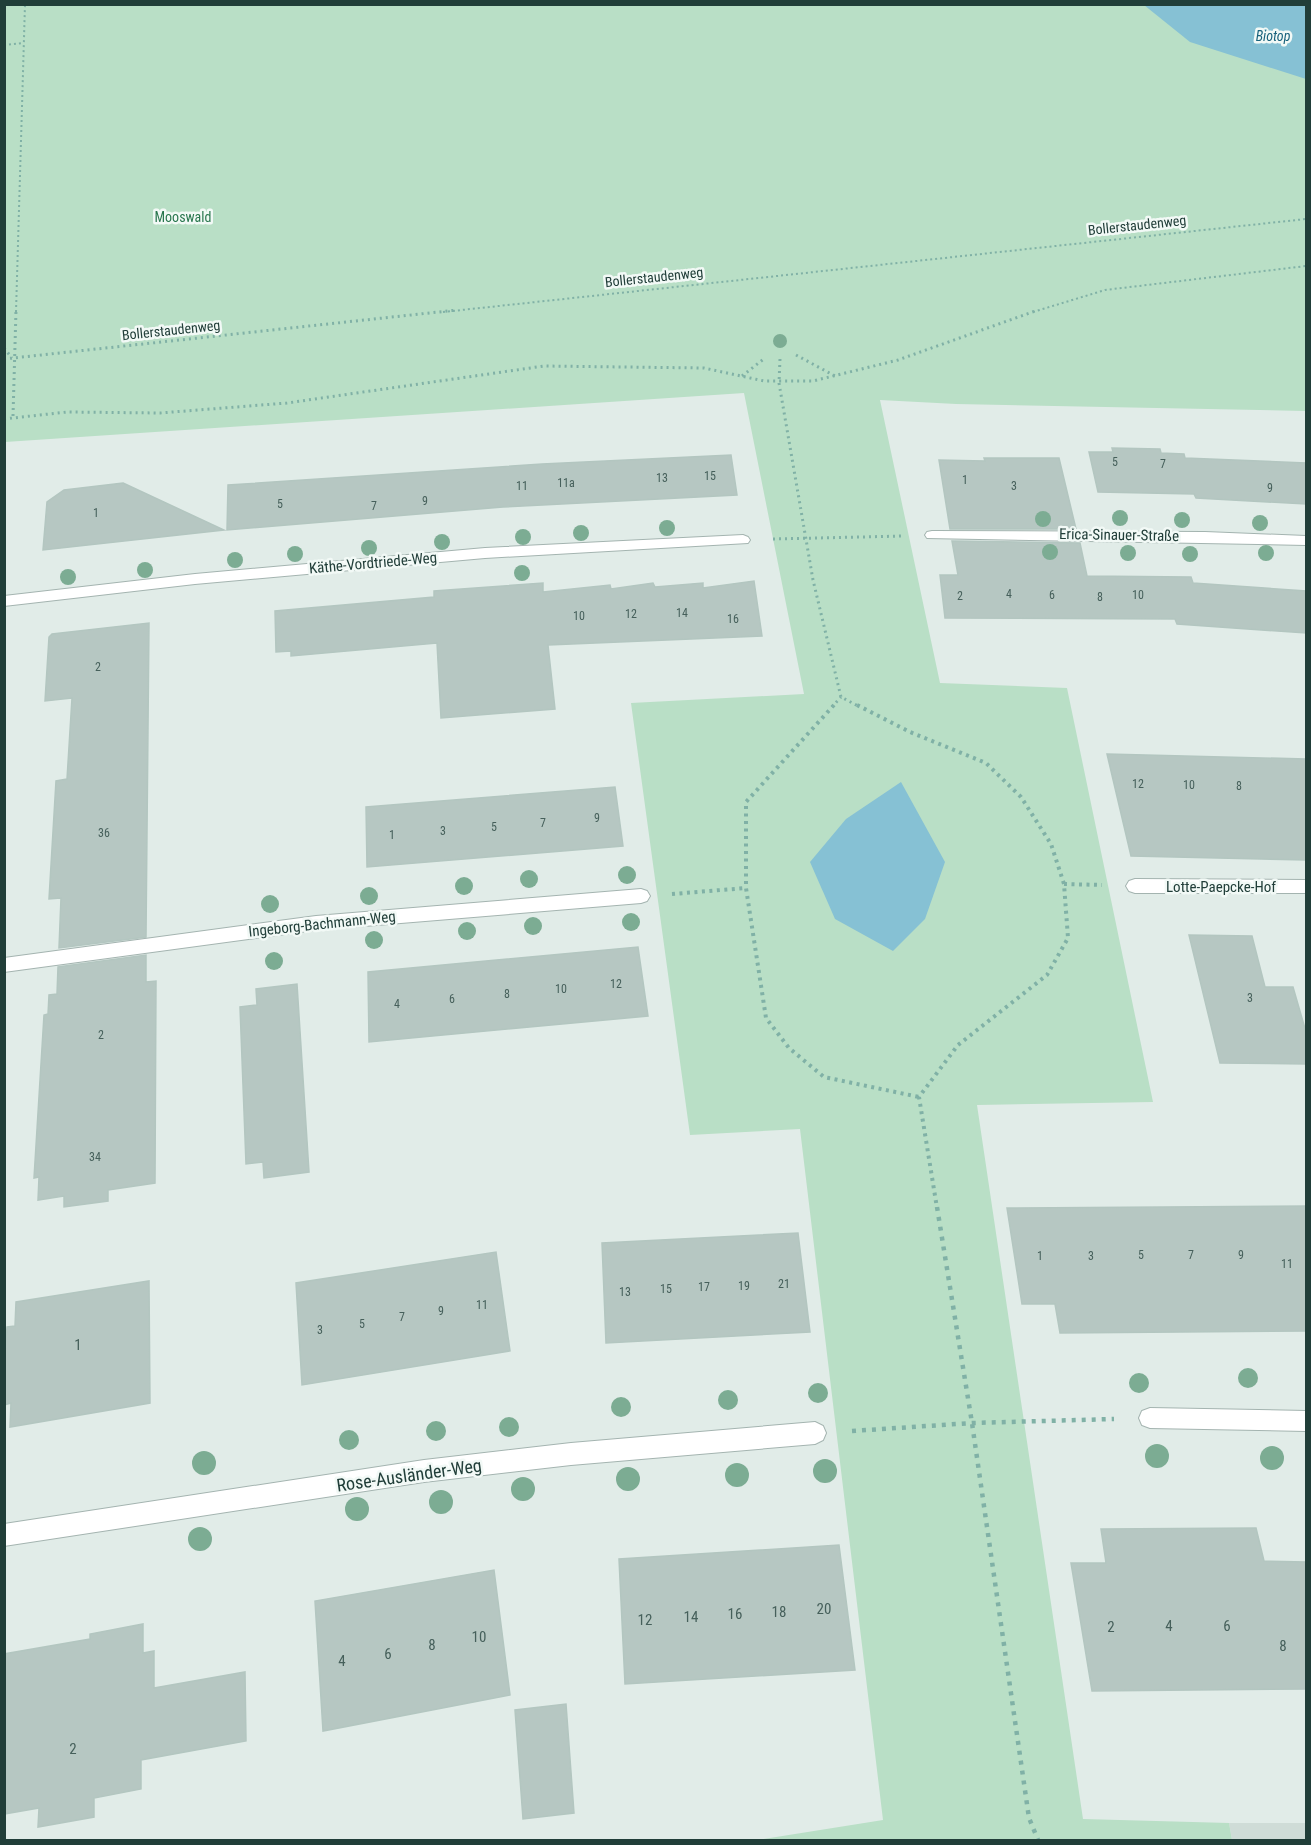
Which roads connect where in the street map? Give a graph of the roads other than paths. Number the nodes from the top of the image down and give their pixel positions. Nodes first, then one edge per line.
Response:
1 (932, 535) road end
2 (742, 540) road end
3 (1306, 541) edge
4 (4, 601) edge
5 (1136, 886) dead end
6 (1306, 887) edge
7 (641, 896) road end
8 (4, 965) edge
9 (1150, 1418) road end
10 (1306, 1421) edge
11 (815, 1433) road end
12 (4, 1535) edge

1 - 3 street, Erica-Sinauer-Straße
2 - 4 street, Käthe-Vordtriede-Weg
5 - 6 street, Lotte-Paepcke-Hof
7 - 8 street, Ingeborg-Bachmann-Weg
9 - 10 street
11 - 12 street, Rose-Ausländer-Weg

